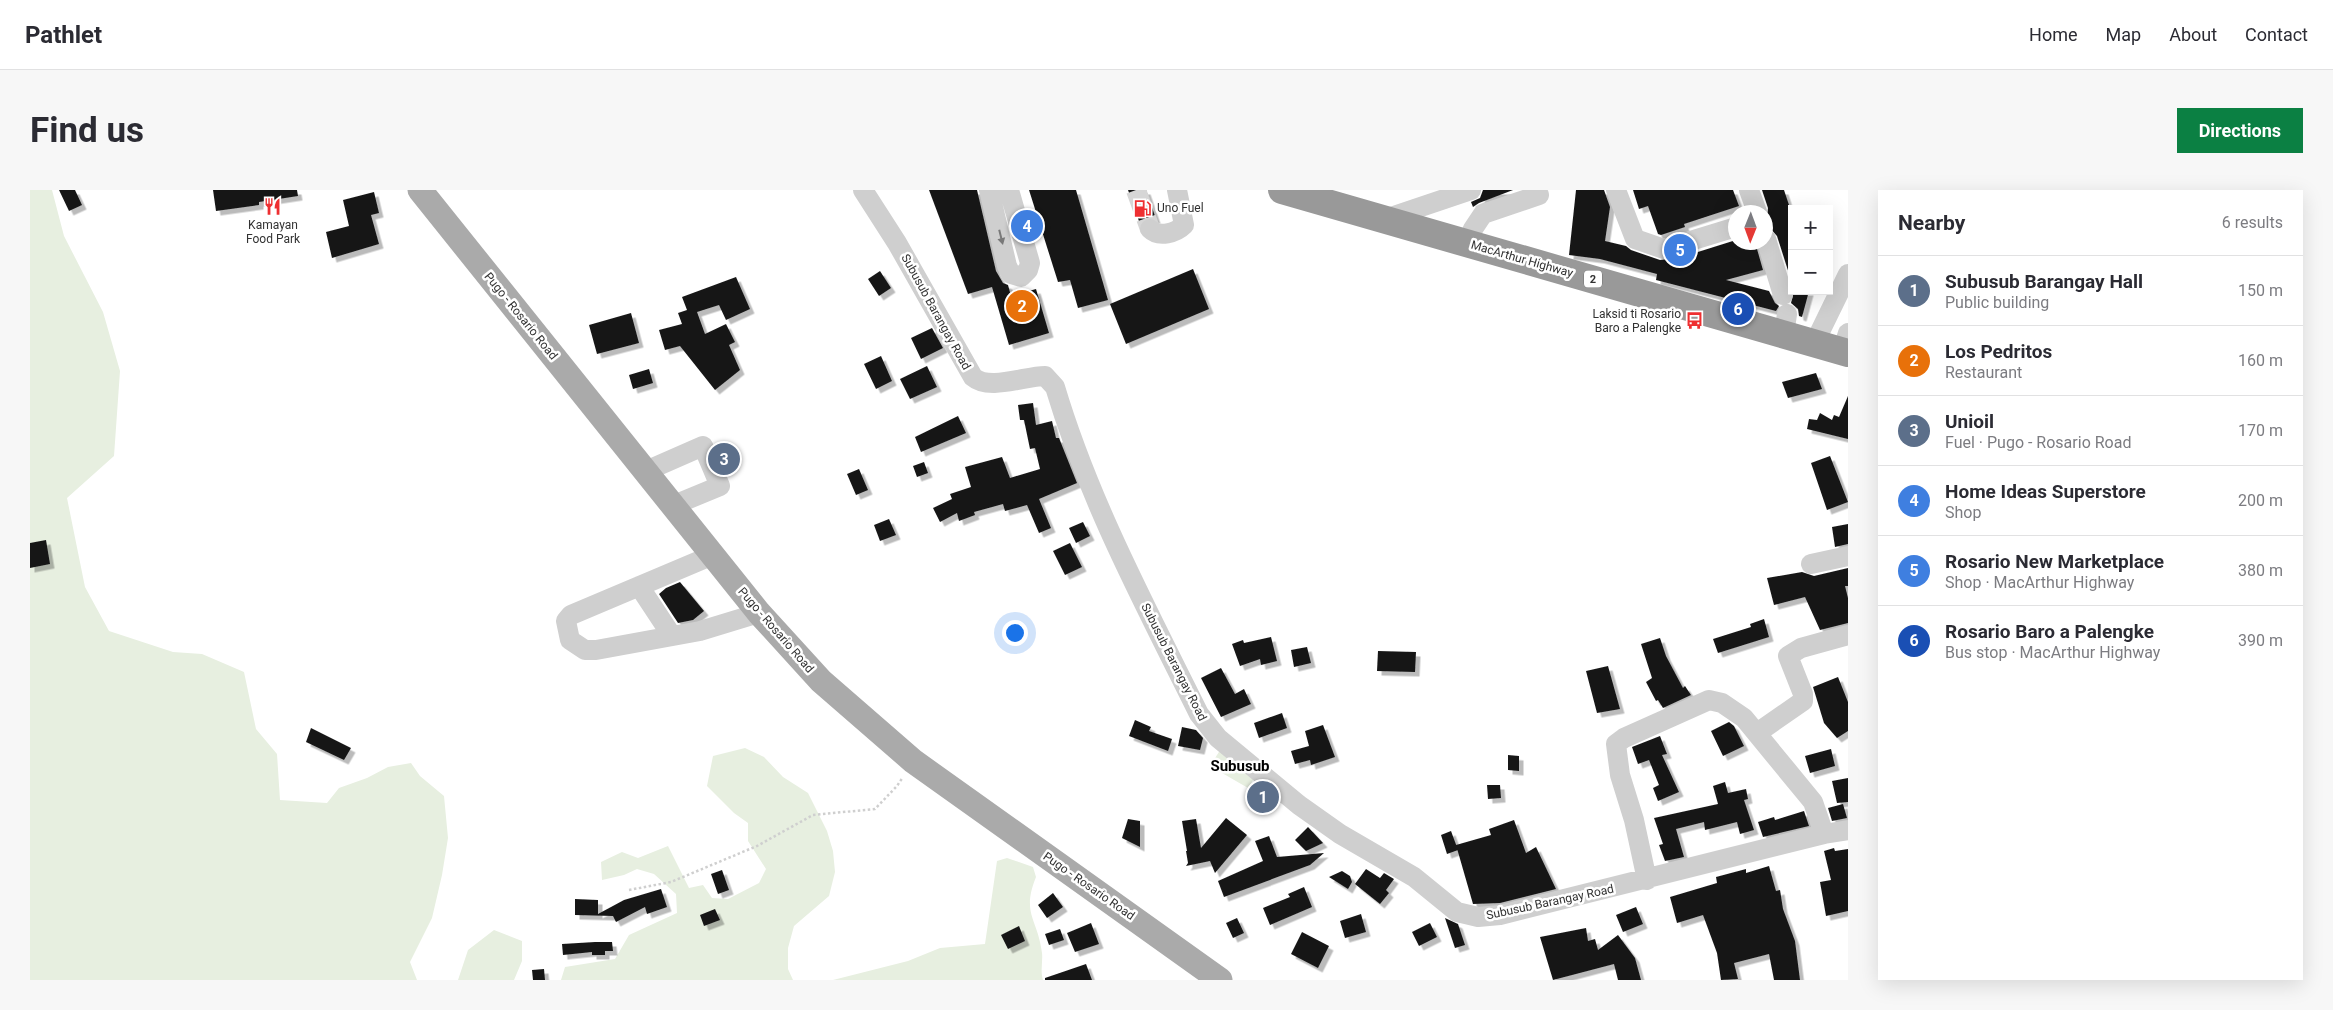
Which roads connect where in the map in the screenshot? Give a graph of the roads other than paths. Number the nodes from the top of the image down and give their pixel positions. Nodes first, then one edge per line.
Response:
1 (420, 190) edge
2 (863, 190) edge
3 (990, 190) edge
4 (1009, 190) edge
5 (1176, 190) edge
6 (1282, 190) edge
7 (1471, 190) edge
8 (1616, 190) edge
9 (1749, 190) edge
10 (1539, 195) dead end
11 (1754, 205) edge
12 (1385, 219) junction
13 (1150, 229) dead end
14 (1728, 229) edge
15 (1467, 243) junction
16 (1769, 250) edge
17 (1848, 274) edge
18 (1785, 314) junction
19 (1814, 344) junction
20 (1846, 346) edge
21 (646, 471) junction
22 (674, 505) junction
23 (713, 555) junction
24 (1848, 556) edge
25 (1811, 564) dead end
26 (640, 586) junction
27 (759, 613) junction
28 (1848, 635) edge
29 (672, 636) junction
30 (1757, 733) junction
31 (1848, 830) edge
32 (1824, 834) junction
33 (1646, 880) junction
34 (1220, 980) edge

1 - 21 main road, Pugo - Rosario Road
2 - 33 street, Subusub Barangay Road
3 -> 4 street
5 - 13 street
6 - 12 highway, MacArthur Highway / 2
7 - 12 street
8 - 14 street
9 - 11 street
10 - 15 street
12 - 15 highway, MacArthur Highway / 2
15 - 18 highway, MacArthur Highway / 2
16 - 18 street
17 - 19 street
18 - 19 highway, MacArthur Highway / 2
19 - 20 highway, MacArthur Highway / 2
21 - 22 main road, Pugo - Rosario Road
21 - 22 street
22 - 23 main road, Pugo - Rosario Road
23 - 26 street
23 - 27 main road, Pugo - Rosario Road
24 - 25 street
26 - 29 street
26 - 29 street
27 - 29 street
27 - 34 main road, Pugo - Rosario Road
28 - 30 street
30 - 32 street
30 - 33 street
31 - 32 street, Subusub Barangay Road
32 - 33 street, Subusub Barangay Road

